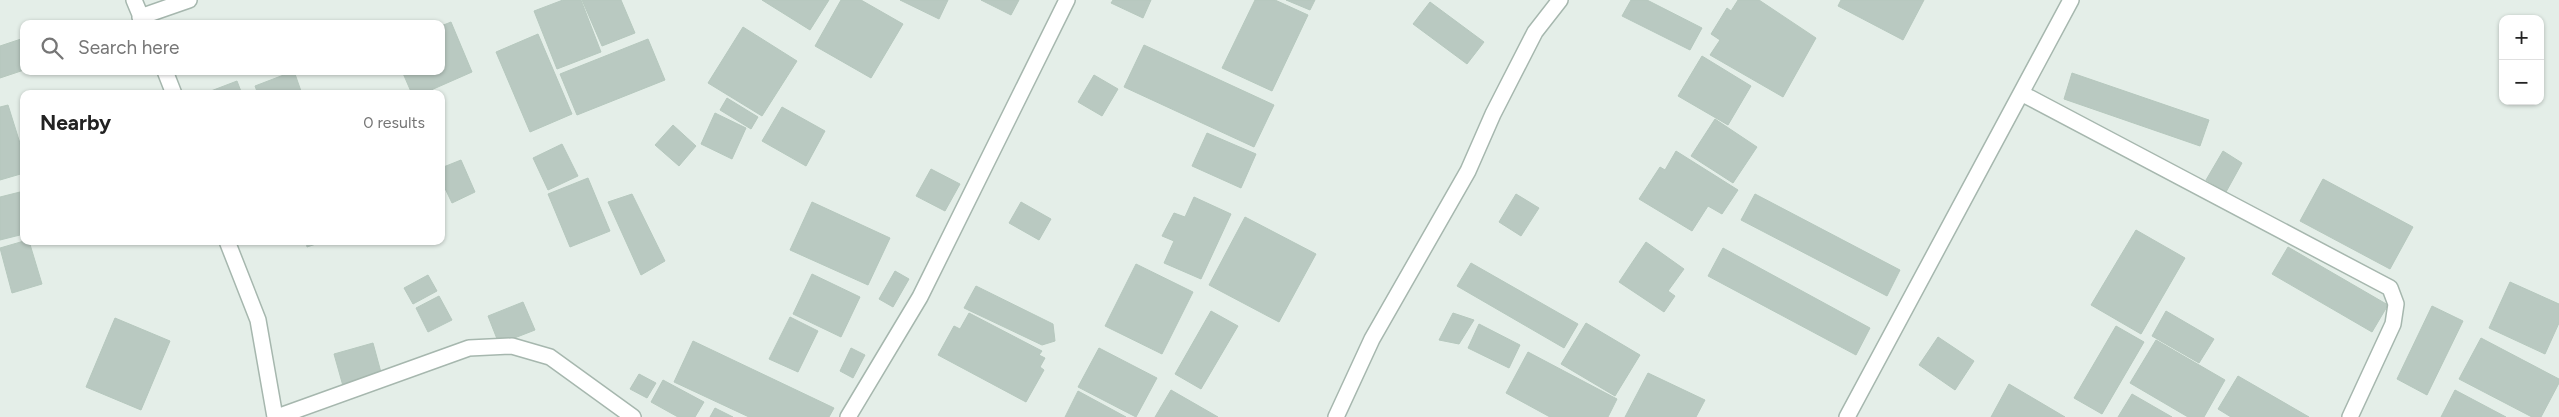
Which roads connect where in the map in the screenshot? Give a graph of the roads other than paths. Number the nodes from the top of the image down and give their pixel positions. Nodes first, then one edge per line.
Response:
1 (134, 0) edge
2 (189, 0) edge
3 (1066, 0) edge
4 (1560, 0) edge
5 (2071, 0) edge
6 (142, 20) edge
7 (167, 75) edge
8 (172, 90) edge
9 (2021, 93) junction
10 (229, 245) edge
11 (276, 417) edge
12 (633, 417) edge
13 (848, 417) edge
14 (1336, 417) edge
15 (1847, 417) edge
16 (2350, 417) edge

1 - 6 street
2 - 6 street
3 - 13 street
4 - 14 street
5 - 9 street
7 - 8 street
9 - 15 street
9 - 16 street
10 - 11 street
11 - 12 street

